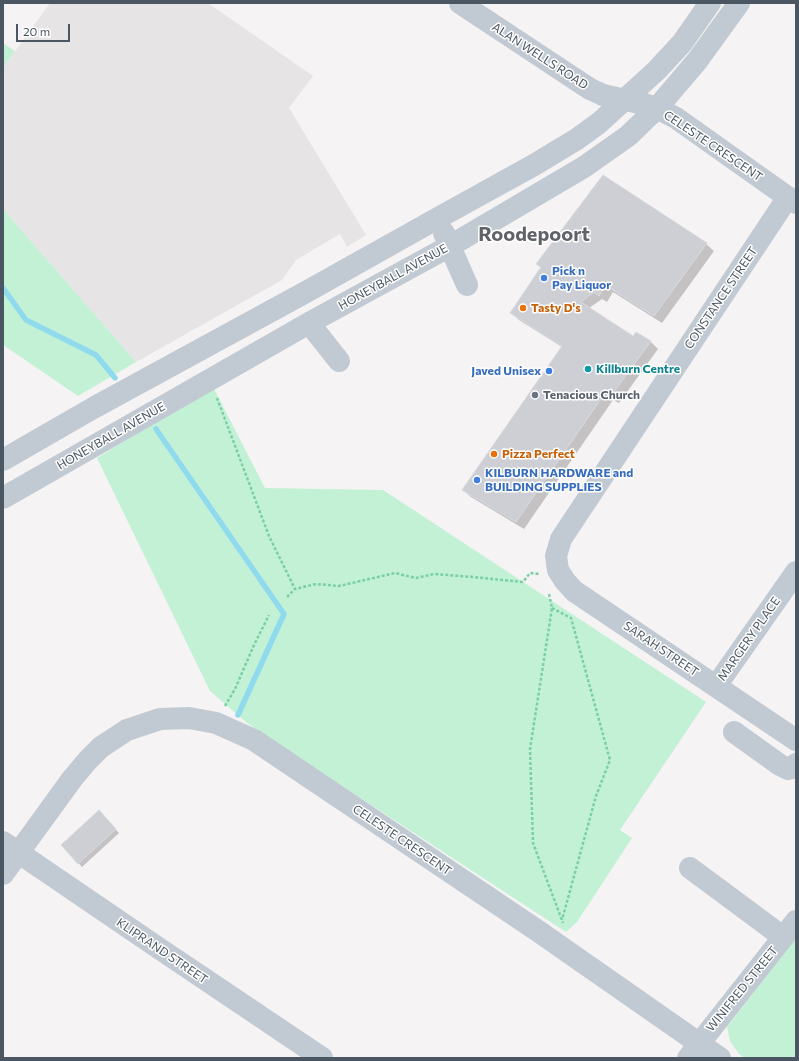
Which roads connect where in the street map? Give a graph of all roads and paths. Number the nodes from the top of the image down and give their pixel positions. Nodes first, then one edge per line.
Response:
1 (460, 3) edge
2 (710, 3) edge
3 (739, 3) edge
4 (625, 100) junction
5 (657, 108) junction
6 (792, 200) edge
7 (438, 218) junction
8 (450, 246) junction
9 (467, 285) dead end
10 (309, 323) junction
11 (339, 360) dead end
12 (216, 394) dead end
13 (3, 460) edge
14 (3, 498) edge
15 (561, 539) joint
16 (796, 572) edge
17 (545, 574) dead end
18 (548, 588) dead end
19 (295, 589) junction
20 (287, 597) dead end
21 (552, 608) junction
22 (269, 615) dead end
23 (716, 686) junction
24 (224, 708) dead end
25 (734, 732) dead end
26 (796, 740) edge
27 (796, 764) edge
28 (11, 848) edge
29 (690, 868) dead end
30 (3, 874) edge
31 (562, 921) junction
32 (564, 928) dead end
33 (790, 929) edge
34 (694, 1051) edge
35 (322, 1058) edge
36 (720, 1058) edge

1 - 4 street, ALAN WELLS ROAD
2 - 4 street
3 - 5 street, HONEYBALL AVENUE
4 - 5 street, CELESTE CRESCENT
4 - 7 street
5 - 6 street, CELESTE CRESCENT
5 - 8 street, HONEYBALL AVENUE
6 - 15 street, CONSTANCE STREET
7 - 8 street
7 - 13 street
8 - 9 street
8 - 10 street, HONEYBALL AVENUE
10 - 11 street
10 - 14 street, HONEYBALL AVENUE
12 - 19 path
15 - 23 street, SARAH STREET
16 - 23 street, MARGERY PLACE
17 - 19 path
18 - 21 path
19 - 20 path
21 - 31 path
21 - 31 path
22 - 24 path
23 - 26 street, SARAH STREET
25 - 27 street
28 - 30 street, CELESTE CRESCENT
28 - 34 street, CELESTE CRESCENT
28 - 35 street, KLIPRAND STREET
29 - 33 street
31 - 32 path
33 - 34 street, WINIFRED STREET
34 - 36 street, CELESTE CRESCENT

